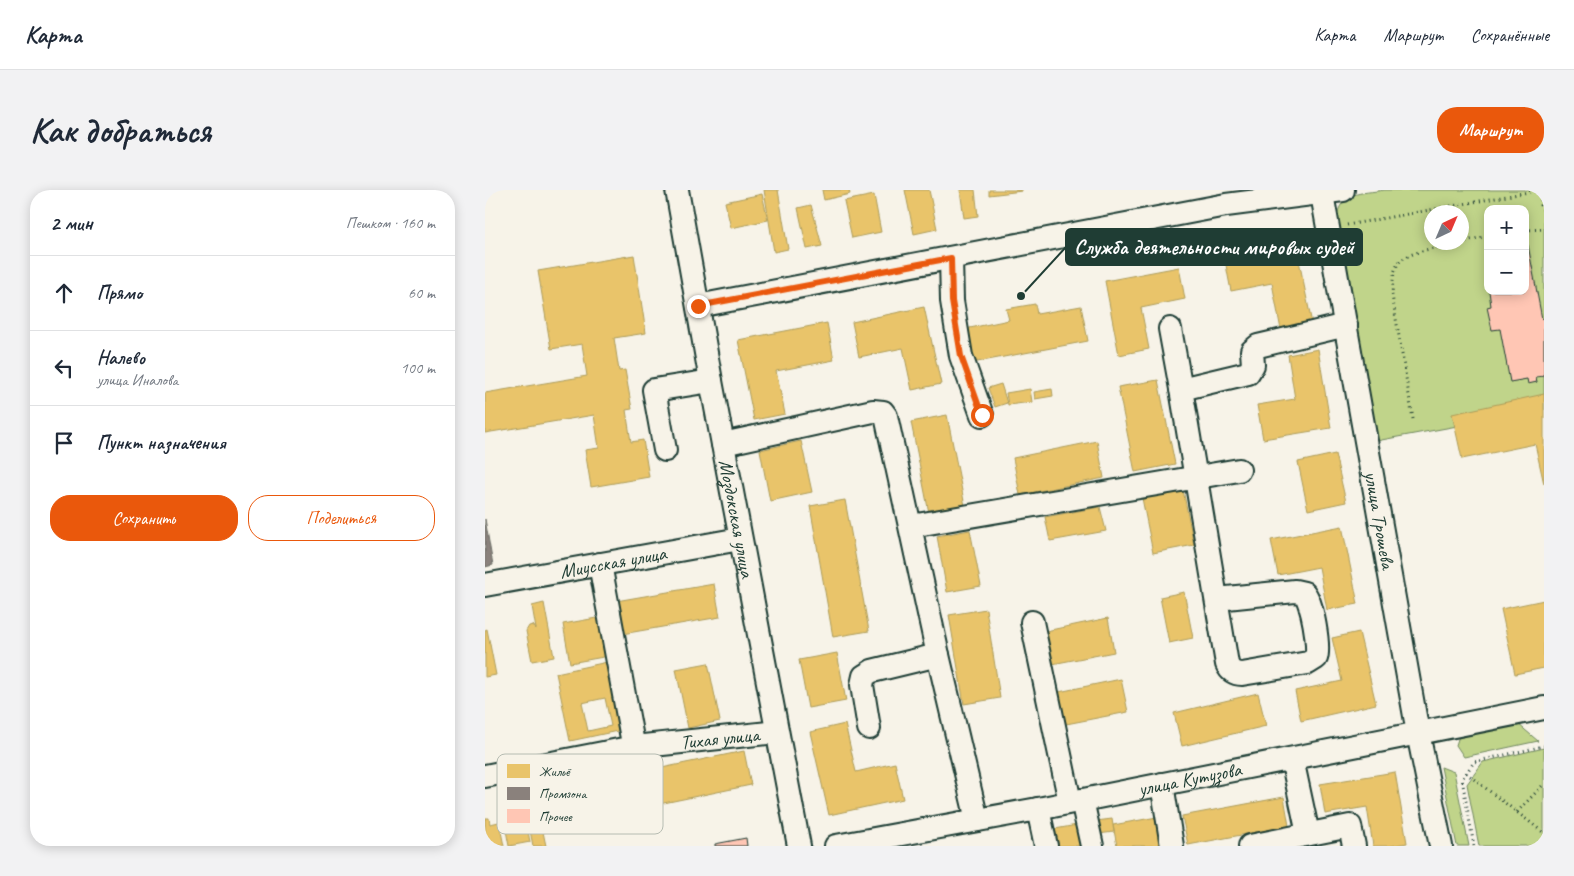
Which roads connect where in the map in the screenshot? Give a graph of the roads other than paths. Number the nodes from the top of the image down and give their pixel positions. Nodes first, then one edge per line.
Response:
1 (677, 190) edge
2 (1333, 192) edge
3 (1225, 198) edge
4 (951, 258) junction
5 (698, 306) junction
6 (1346, 325) junction
7 (1169, 329) dead end
8 (711, 381) junction
9 (1181, 389) junction
10 (982, 415) dead end
11 (723, 444) junction
12 (665, 450) dead end
13 (1239, 470) dead end
14 (1195, 477) junction
15 (911, 526) junction
16 (740, 540) junction
17 (600, 564) junction
18 (485, 585) edge
19 (1217, 599) junction
20 (1032, 622) dead end
21 (938, 655) junction
22 (1544, 708) edge
23 (869, 728) dead end
24 (777, 732) junction
25 (1418, 733) junction
26 (635, 747) junction
27 (599, 754) edge
28 (636, 754) edge
29 (1292, 759) junction
30 (1162, 784) junction
31 (1076, 801) junction
32 (1038, 809) junction
33 (977, 820) junction
34 (1307, 834) junction
35 (799, 846) edge
36 (836, 846) edge
37 (1046, 846) edge
38 (1092, 846) edge
39 (1172, 846) edge
40 (1251, 846) edge
41 (1354, 846) edge
42 (1441, 846) edge

1 - 5 street, Моздокская улица
2 - 3 street
2 - 6 street, улица Трошева
3 - 4 street
4 - 5 street
4 - 10 street
5 - 8 street, Моздокская улица
6 - 9 street
6 - 25 street, улица Трошева
7 - 9 street
8 - 11 street, Моздокская улица
8 - 12 street
9 - 14 street
11 - 15 street
11 - 16 street, Моздокская улица
13 - 14 street
14 - 15 street
14 - 19 street
15 - 21 street
16 - 17 street, Миусская улица
16 - 24 street, Моздокская улица
17 - 18 street, Миусская улица
17 - 26 street
19 - 19 street
20 - 31 street
21 - 23 street
21 - 33 street
22 - 25 street, улица Кутузова
24 - 26 street, Тихая улица
24 - 35 street, Моздокская улица
25 - 29 street, улица Кутузова
25 - 42 street, улица Трошева
26 - 27 street, Тихая улица
26 - 28 street
29 - 30 street, улица Кутузова
29 - 34 street
30 - 31 street, улица Кутузова
30 - 39 street
31 - 32 street, улица Кутузова
31 - 38 street
32 - 33 street, улица Кутузова
32 - 37 street
33 - 36 street, улица Кутузова
34 - 40 street
34 - 41 street

